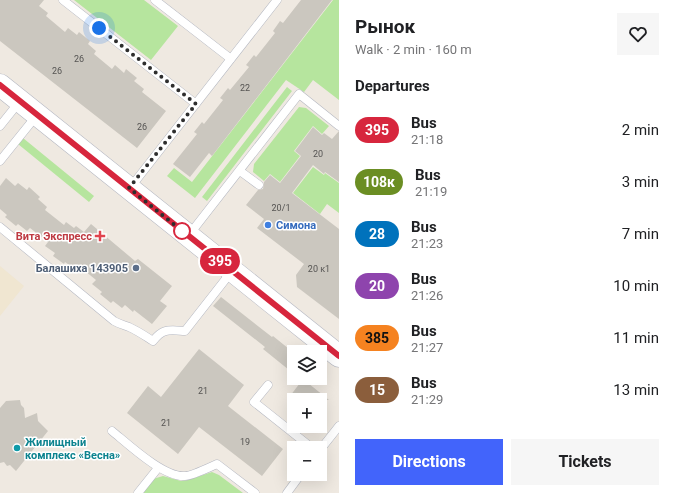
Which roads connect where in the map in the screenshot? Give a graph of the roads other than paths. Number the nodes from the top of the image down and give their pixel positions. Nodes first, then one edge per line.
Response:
1 (63, 0) edge
2 (155, 0) edge
3 (278, 0) edge
4 (231, 59) junction
5 (0, 85) edge
6 (20, 101) junction
7 (196, 104) junction
8 (38, 115) junction
9 (0, 126) edge
10 (339, 126) edge
11 (0, 161) edge
12 (240, 170) junction
13 (259, 185) dead end
14 (129, 188) junction
15 (0, 227) edge
16 (189, 236) junction
17 (232, 271) junction
18 (339, 356) edge
19 (268, 385) dead end
20 (339, 426) edge
21 (112, 430) dead end
22 (303, 441) edge
23 (327, 441) edge
24 (158, 468) junction
25 (296, 481) edge
26 (138, 493) edge
27 (255, 493) edge
28 (286, 493) edge

1 - 7 lane
2 - 4 lane
3 - 4 lane
4 - 7 lane
5 - 6 main road
6 - 8 main road
6 - 9 lane
7 - 14 lane
8 - 11 lane
8 - 14 main road
10 - 12 lane
12 - 13 lane
12 - 16 lane
14 - 16 main road
15 - 17 lane
16 - 17 main road
17 - 18 main road
19 - 22 lane
20 - 23 lane
21 - 24 lane
24 - 26 lane
24 - 27 lane
25 - 28 lane

